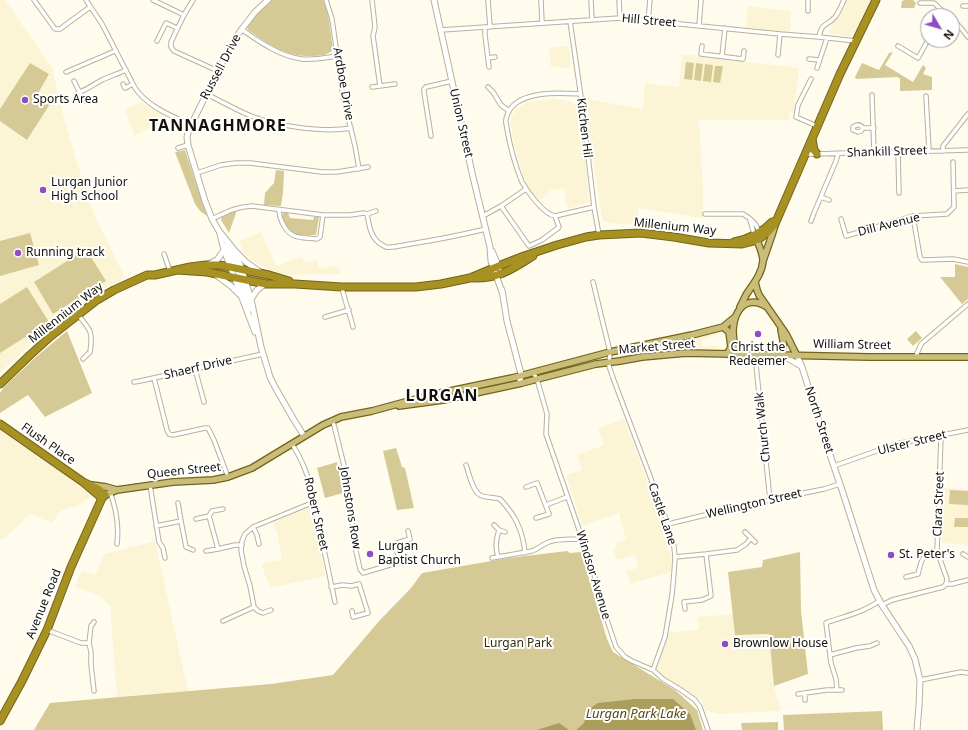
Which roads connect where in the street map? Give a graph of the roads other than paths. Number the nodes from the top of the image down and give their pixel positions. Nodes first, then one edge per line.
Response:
1 (34, 0) edge
2 (86, 0) edge
3 (153, 0) edge
4 (193, 0) edge
5 (268, 0) edge
6 (326, 0) edge
7 (372, 0) edge
8 (434, 0) edge
9 (488, 0) edge
10 (540, 0) edge
11 (591, 0) edge
12 (619, 0) edge
13 (650, 0) edge
14 (701, 0) edge
15 (808, 0) edge
16 (844, 0) edge
17 (876, 0) edge
18 (920, 3) dead end
19 (90, 7) junction
20 (938, 8) edge
21 (808, 11) dead end
22 (184, 15) junction
23 (620, 18) junction
24 (592, 20) junction
25 (648, 20) junction
26 (570, 21) junction
27 (542, 23) junction
28 (699, 26) junction
29 (485, 27) junction
30 (490, 27) junction
31 (960, 27) edge
32 (177, 28) junction
33 (725, 28) junction
34 (242, 29) junction
35 (441, 30) junction
36 (780, 34) junction
37 (819, 37) junction
38 (968, 37) edge
39 (827, 38) junction
40 (157, 41) dead end
41 (856, 41) junction
42 (702, 46) dead end
43 (898, 46) dead end
44 (924, 48) edge
45 (115, 51) junction
46 (744, 51) dead end
47 (778, 55) dead end
48 (337, 56) junction
49 (722, 56) junction
50 (495, 57) dead end
51 (488, 58) junction
52 (809, 59) dead end
53 (819, 60) junction
54 (489, 67) dead end
55 (816, 68) dead end
56 (126, 70) junction
57 (218, 71) junction
58 (66, 72) dead end
59 (811, 79) dead end
60 (74, 81) dead end
61 (452, 81) junction
62 (123, 84) dead end
63 (133, 84) junction
64 (395, 84) dead end
65 (380, 86) junction
66 (372, 87) dead end
67 (488, 87) dead end
68 (80, 92) junction
69 (206, 94) junction
70 (580, 94) junction
71 (872, 95) dead end
72 (926, 96) dead end
73 (84, 101) dead end
74 (509, 111) junction
75 (968, 114) edge
76 (191, 125) junction
77 (817, 126) junction
78 (351, 128) junction
79 (863, 128) dead end
80 (874, 128) junction
81 (431, 136) dead end
82 (812, 139) junction
83 (188, 145) junction
84 (178, 148) dead end
85 (968, 150) edge
86 (929, 151) junction
87 (943, 151) junction
88 (874, 152) junction
89 (898, 152) junction
90 (805, 154) junction
91 (817, 154) junction
92 (838, 154) junction
93 (953, 162) dead end
94 (368, 167) dead end
95 (359, 169) junction
96 (197, 173) junction
97 (526, 189) junction
98 (968, 190) edge
99 (954, 191) junction
100 (899, 193) dead end
101 (821, 196) junction
102 (829, 200) dead end
103 (501, 206) junction
104 (594, 207) junction
105 (279, 210) junction
106 (376, 211) dead end
107 (367, 214) junction
108 (705, 214) dead end
109 (779, 214) junction
110 (323, 215) junction
111 (483, 216) junction
112 (555, 216) junction
113 (913, 216) junction
114 (212, 219) junction
115 (841, 219) dead end
116 (811, 221) dead end
117 (775, 224) junction
118 (486, 229) junction
119 (219, 231) junction
120 (599, 235) junction
121 (223, 236) junction
122 (758, 238) junction
123 (545, 249) junction
124 (224, 250) junction
125 (234, 251) junction
126 (164, 254) dead end
127 (763, 261) junction
128 (968, 262) edge
129 (206, 266) junction
130 (190, 267) junction
131 (177, 270) junction
132 (497, 271) junction
133 (170, 272) junction
134 (215, 274) junction
135 (238, 274) junction
136 (262, 274) junction
137 (592, 282) dead end
138 (755, 282) junction
139 (266, 284) junction
140 (293, 284) junction
141 (342, 286) junction
142 (242, 296) junction
143 (603, 296) dead end
144 (597, 298) junction
145 (251, 299) junction
146 (968, 304) edge
147 (740, 307) junction
148 (768, 307) junction
149 (349, 310) junction
150 (78, 315) junction
151 (325, 317) dead end
152 (734, 318) junction
153 (253, 326) junction
154 (780, 326) junction
155 (723, 327) junction
156 (353, 328) dead end
157 (259, 342) junction
158 (610, 352) junction
159 (263, 354) junction
160 (727, 354) junction
161 (742, 355) junction
162 (755, 355) junction
163 (780, 355) junction
164 (797, 356) junction
165 (916, 356) junction
166 (968, 357) edge
167 (83, 358) dead end
168 (610, 362) junction
169 (802, 367) junction
170 (195, 369) junction
171 (533, 372) junction
172 (521, 375) junction
173 (154, 378) junction
174 (537, 379) junction
175 (134, 382) dead end
176 (522, 383) junction
177 (0, 384) edge
178 (460, 389) junction
179 (461, 396) junction
180 (204, 402) dead end
181 (416, 402) junction
182 (332, 420) junction
183 (0, 424) edge
184 (968, 430) edge
185 (304, 436) junction
186 (941, 436) junction
187 (292, 444) junction
188 (466, 465) dead end
189 (834, 466) junction
190 (228, 477) junction
191 (85, 483) junction
192 (840, 484) junction
193 (150, 486) junction
194 (526, 486) dead end
195 (117, 490) junction
196 (106, 495) junction
197 (567, 497) junction
198 (770, 500) junction
199 (314, 502) junction
200 (178, 503) dead end
201 (546, 505) junction
202 (223, 509) dead end
203 (209, 516) junction
204 (536, 518) dead end
205 (196, 519) dead end
206 (181, 521) junction
207 (668, 524) junction
208 (494, 525) dead end
209 (156, 526) junction
210 (252, 527) junction
211 (499, 530) junction
212 (408, 531) dead end
213 (505, 532) dead end
214 (745, 532) dead end
215 (751, 538) junction
216 (582, 539) junction
217 (755, 542) dead end
218 (117, 544) dead end
219 (259, 544) dead end
220 (242, 545) junction
221 (218, 548) junction
222 (193, 550) dead end
223 (206, 550) dead end
224 (938, 551) junction
225 (525, 553) junction
226 (706, 554) junction
227 (963, 554) dead end
228 (498, 557) junction
229 (675, 557) junction
230 (968, 557) edge
231 (165, 558) dead end
232 (492, 558) dead end
233 (906, 577) dead end
234 (968, 580) edge
235 (946, 584) junction
236 (331, 587) junction
237 (335, 602) dead end
238 (880, 603) junction
239 (254, 607) junction
240 (685, 609) dead end
241 (271, 610) dead end
242 (352, 611) dead end
243 (223, 621) dead end
244 (94, 622) dead end
245 (47, 630) junction
246 (89, 643) junction
247 (877, 644) dead end
248 (830, 655) junction
249 (653, 670) junction
250 (968, 673) edge
251 (920, 680) junction
252 (837, 690) junction
253 (842, 690) dead end
254 (94, 691) dead end
255 (798, 694) dead end
256 (805, 694) junction
257 (805, 700) dead end
258 (0, 720) edge
259 (708, 730) edge
260 (916, 730) edge

1 - 19 street
2 - 19 street
3 - 22 street
4 - 22 street
5 - 34 street, Russell Drive
6 - 48 street, Ardboe Drive
7 - 65 street
8 - 35 street, Union Street
9 - 30 street
10 - 27 street
11 - 24 street
12 - 23 street
13 - 25 street
14 - 28 street
15 - 21 street
16 - 37 street
17 - 41 highway
18 - 20 street
19 - 45 street
22 - 32 street
23 - 24 street, Hill Street
23 - 25 street, Hill Street
24 - 26 street, Hill Street
25 - 28 street, Hill Street
26 - 27 street, Hill Street
26 - 70 street, Kitchen Hil
27 - 30 street, Hill Street
28 - 33 street, Hill Street
29 - 30 street, Hill Street
29 - 35 street, Hill Street
29 - 51 street
31 - 38 street
32 - 40 street
32 - 57 street
33 - 36 street, Hill Street
33 - 49 street
34 - 48 street
34 - 57 street, Russell Drive
35 - 61 street, Union Street
36 - 37 street, Hill Street
36 - 47 street
37 - 39 street, Hill Street
39 - 41 street, Hill Street
39 - 53 street
41 - 77 highway
42 - 49 street
43 - 44 street
45 - 56 street
45 - 58 street
46 - 49 street
48 - 78 street, Ardboe Drive
50 - 51 street
51 - 54 street
52 - 53 street
53 - 55 street
56 - 63 street
56 - 68 street
57 - 69 street, Russell Drive
59 - 77 street
60 - 68 street
61 - 81 street
61 - 111 street, Union Street
62 - 63 street
63 - 76 street
64 - 65 street
65 - 66 street
67 - 74 street
68 - 73 street
69 - 76 street, Russell Drive
69 - 78 street
70 - 74 street
70 - 104 street, Kitchen Hil
71 - 80 street
72 - 86 street
74 - 97 street
75 - 87 street
76 - 83 street, Russell Drive
77 - 82 highway
78 - 95 street, Ardboe Drive
79 - 80 street
80 - 88 street
82 - 90 highway
82 - 91 highway
83 - 84 street
83 - 96 street, Russell Drive
85 - 87 street, Shankill Street
86 - 87 street, Shankill Street
86 - 89 street, Shankill Street
88 - 89 street, Shankill Street
88 - 92 street, Shankill Street
89 - 100 street
90 - 91 street, Shankill Street
90 - 109 highway
91 - 92 street, Shankill Street
92 - 101 street
93 - 99 street, Dill Avenue
94 - 95 street
95 - 96 street
96 - 114 street, Russell Drive
97 - 103 street
97 - 112 street
98 - 99 street
99 - 113 street, Dill Avenue
101 - 102 street
101 - 116 street
103 - 111 street
103 - 112 street
104 - 112 street
104 - 120 street, Kitchen Hil
105 - 110 street
105 - 110 street
105 - 114 street
106 - 107 street
107 - 110 street
107 - 118 street
108 - 122 street
109 - 117 highway
109 - 122 highway
111 - 118 street, Union Street
113 - 115 street, Dill Avenue
113 - 128 street
114 - 119 street, Russell Drive
117 - 122 highway
117 - 127 main road
118 - 132 street, Union Street
119 - 121 street
119 - 124 street
120 - 122 highway, Millenium Way
120 - 123 highway, Millennium Way
121 - 125 street
121 - 135 street
122 - 127 main road
123 - 132 highway, Millennium Way
123 - 132 highway, Millennium Way
124 - 129 street
124 - 135 street
125 - 135 street
125 - 136 street
126 - 133 street
127 - 138 main road
129 - 130 highway, Millennium Way
129 - 135 highway, Millennium Way
130 - 131 highway, Millennium Way
130 - 135 highway
131 - 133 highway, Millennium Way
131 - 134 highway, Millennium Way
132 - 141 highway, Millennium Way
132 - 172 street, Union Street
133 - 150 highway, Millennium Way
134 - 135 highway, Millennium Way
134 - 142 street
135 - 136 highway, Millennium Way
135 - 139 highway, Millennium Way
135 - 140 highway
135 - 142 street
135 - 145 street
135 - 153 street
136 - 140 highway, Millennium Way
137 - 144 street, Castle Lane
138 - 147 main road
138 - 148 main road
139 - 140 highway, Millennium Way
139 - 145 street
140 - 141 highway, Millennium Way
141 - 149 street
142 - 153 street
143 - 144 street
144 - 158 street, Castle Lane
145 - 157 street
146 - 165 street
147 - 148 main road
147 - 152 main road
148 - 154 main road
149 - 151 street
149 - 156 street
150 - 167 street
150 - 177 highway, Millennium Way
152 - 155 main road, Market Street
152 - 161 main road
153 - 157 street
154 - 163 main road
154 - 164 main road
155 - 158 main road, Market Street
155 - 160 main road
157 - 159 street
158 - 168 street, Castle Lane
158 - 171 main road, Market Street
159 - 170 street, Shaerf Drive
159 - 185 street
160 - 161 main road, Market Street
160 - 168 main road, Market Street
161 - 162 main road, Market Street
162 - 163 main road, Market Street
162 - 198 street, Church Walk
163 - 164 main road, Market Street
163 - 169 street
164 - 165 main road, William Street
164 - 169 street, North Street
165 - 166 main road, William Street
168 - 174 main road, Market Street
168 - 207 street, Castle Lane
169 - 189 street, North Street
170 - 173 street, Shaerf Drive
170 - 180 street
171 - 172 main road, Market Street
171 - 174 street, Windsor Avenue
172 - 176 street, Union Street
172 - 178 main road, Market Street
173 - 175 street, Shaerf Drive
173 - 190 street
174 - 176 main road, Market Street
174 - 197 street, Windsor Avenue
176 - 179 main road, Market Street
178 - 179 main road
178 - 181 main road, Market Street
179 - 181 main road, Market Street
181 - 182 main road, Queen Street
182 - 185 main road, Queen Street
182 - 212 street, Johnstons Row
183 - 191 highway, Flush Place
184 - 186 street, Ulster Street
185 - 187 main road, Queen Street
186 - 189 street, Ulster Street
186 - 224 street, Clara Street
187 - 190 main road, Queen Street
187 - 199 street, Robert Street
188 - 225 street
189 - 192 street, North Street
190 - 193 main road, Queen Street
191 - 195 main road
191 - 196 highway, Flush Place
192 - 198 street, Wellington Street
192 - 238 street, North Street
193 - 195 main road, Queen Street
193 - 209 street
194 - 201 street
195 - 196 main road, Queen Street
196 - 218 street
196 - 245 highway, Avenue Road
197 - 201 street
197 - 216 street, Windsor Avenue
198 - 207 street, Wellington Street
199 - 210 street
199 - 236 street, Robert Street
200 - 206 street
201 - 204 street
202 - 203 street
203 - 205 street
203 - 221 street
206 - 209 street
206 - 222 street
207 - 229 street, Castle Lane
208 - 211 street
209 - 231 street
210 - 219 street
210 - 220 street
211 - 213 street
211 - 228 street
214 - 215 street
215 - 217 street
215 - 226 street
216 - 225 street
216 - 249 street, Windsor Avenue
220 - 221 street
220 - 239 street
221 - 223 street
224 - 233 street, Clara Street
224 - 235 street
225 - 228 street
226 - 229 street
226 - 240 street
227 - 230 street
228 - 232 street
229 - 249 street, Castle Lane
234 - 235 street
235 - 238 street
236 - 237 street, Robert Street
236 - 242 street
238 - 248 street
238 - 251 street, North Street
239 - 241 street
239 - 243 street
244 - 246 street
245 - 246 street
245 - 258 highway, Avenue Road
246 - 254 street
247 - 248 street
248 - 252 street
249 - 259 street, Windsor Avenue
250 - 251 street
251 - 260 street, North Street
252 - 253 street
252 - 256 street
255 - 256 street
256 - 257 street

